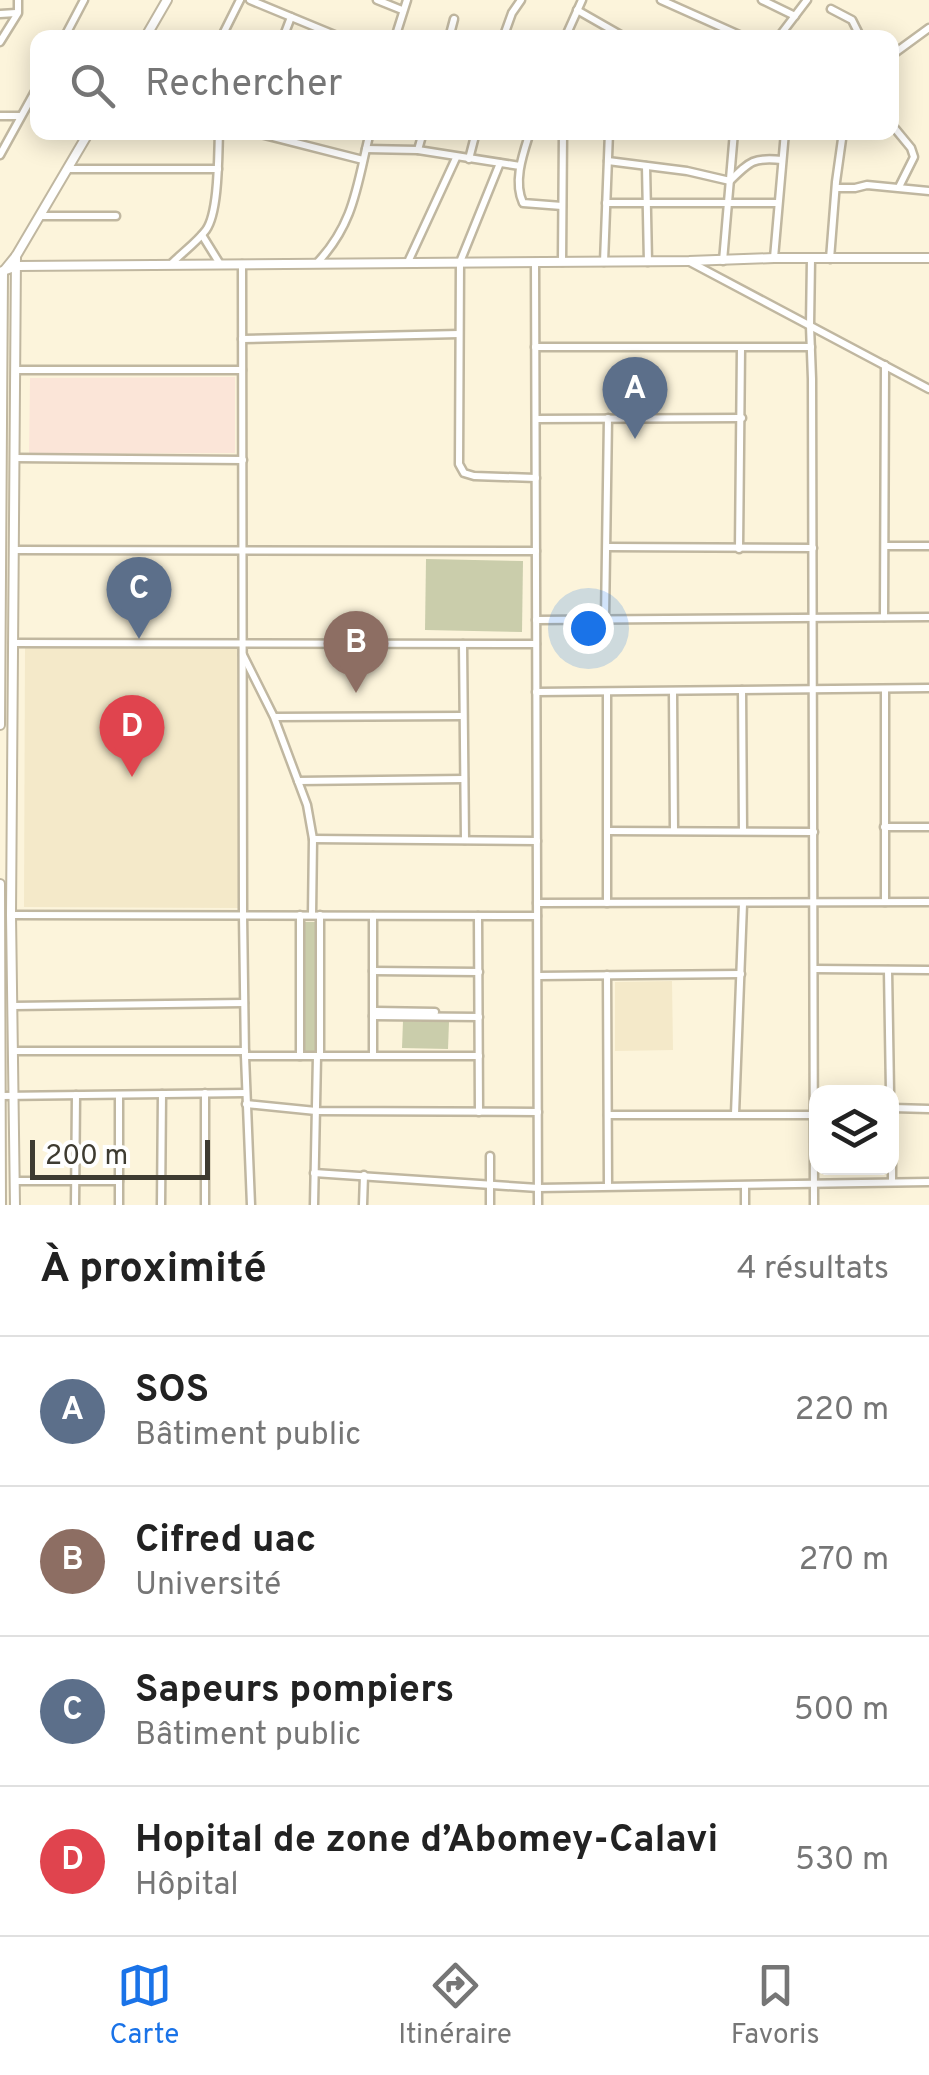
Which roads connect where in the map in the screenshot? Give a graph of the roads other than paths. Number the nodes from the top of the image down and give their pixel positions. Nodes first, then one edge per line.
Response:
1 (18, 0) edge
2 (84, 0) edge
3 (166, 0) edge
4 (240, 0) edge
5 (250, 0) edge
6 (377, 0) edge
7 (407, 0) edge
8 (521, 0) edge
9 (582, 0) edge
10 (661, 0) edge
11 (762, 0) edge
12 (807, 0) edge
13 (831, 9) dead end
14 (402, 10) junction
15 (576, 10) junction
16 (0, 14) edge
17 (18, 14) junction
18 (795, 16) junction
19 (291, 17) junction
20 (454, 19) dead end
21 (929, 28) edge
22 (68, 30) edge
23 (149, 30) edge
24 (225, 30) edge
25 (285, 30) edge
26 (320, 30) edge
27 (397, 30) edge
28 (451, 30) edge
29 (506, 30) edge
30 (568, 30) edge
31 (607, 30) edge
32 (728, 30) edge
33 (784, 30) edge
34 (857, 30) edge
35 (0, 42) edge
36 (899, 50) edge
37 (30, 100) edge
38 (0, 116) edge
39 (21, 116) junction
40 (899, 133) edge
41 (84, 140) edge
42 (219, 140) edge
43 (285, 140) edge
44 (302, 140) edge
45 (368, 140) edge
46 (421, 140) edge
47 (474, 140) edge
48 (528, 140) edge
49 (562, 140) edge
50 (609, 140) edge
51 (733, 140) edge
52 (784, 140) edge
53 (842, 140) edge
54 (301, 144) junction
55 (366, 149) junction
56 (418, 150) junction
57 (0, 155) edge
58 (456, 158) junction
59 (468, 159) junction
60 (363, 160) junction
61 (782, 160) junction
62 (608, 161) junction
63 (500, 163) junction
64 (520, 166) junction
65 (646, 166) junction
66 (68, 169) junction
67 (218, 169) junction
68 (730, 181) junction
69 (899, 187) junction
70 (836, 188) junction
71 (929, 191) edge
72 (647, 202) junction
73 (606, 203) junction
74 (778, 203) junction
75 (728, 204) junction
76 (562, 206) junction
77 (40, 216) junction
78 (116, 216) dead end
79 (202, 235) junction
80 (774, 258) junction
81 (929, 258) edge
82 (812, 259) junction
83 (830, 259) junction
84 (16, 261) junction
85 (723, 261) junction
86 (408, 262) junction
87 (460, 262) junction
88 (535, 262) junction
89 (562, 262) junction
90 (604, 262) junction
91 (648, 262) junction
92 (689, 262) junction
93 (317, 263) junction
94 (220, 264) junction
95 (242, 264) junction
96 (170, 265) junction
97 (2, 272) edge
98 (810, 326) junction
99 (460, 334) junction
100 (2, 337) edge
101 (242, 339) junction
102 (535, 347) junction
103 (811, 347) junction
104 (741, 348) junction
105 (884, 366) junction
106 (16, 370) junction
107 (242, 370) junction
108 (929, 389) edge
109 (1, 407) edge
110 (14, 407) junction
111 (536, 418) junction
112 (608, 418) junction
113 (742, 418) junction
114 (15, 458) junction
115 (243, 460) junction
116 (536, 478) junction
117 (885, 546) junction
118 (929, 546) edge
119 (606, 547) junction
120 (813, 548) junction
121 (739, 549) junction
122 (14, 550) junction
123 (242, 550) junction
124 (536, 552) junction
125 (813, 617) junction
126 (884, 617) junction
127 (929, 617) edge
128 (536, 620) junction
129 (605, 620) junction
130 (13, 643) junction
131 (242, 644) junction
132 (463, 644) junction
133 (536, 644) junction
134 (242, 654) junction
135 (813, 688) junction
136 (929, 688) edge
137 (885, 689) junction
138 (742, 690) junction
139 (536, 692) junction
140 (607, 692) junction
141 (673, 692) junction
142 (464, 716) junction
143 (274, 717) junction
144 (0, 725) edge
145 (464, 779) junction
146 (298, 781) junction
147 (929, 827) edge
148 (884, 828) junction
149 (674, 830) junction
150 (608, 831) junction
151 (743, 831) junction
152 (814, 832) junction
153 (313, 839) junction
154 (465, 840) junction
155 (537, 840) junction
156 (0, 884) edge
157 (884, 902) junction
158 (929, 902) edge
159 (537, 903) junction
160 (607, 903) junction
161 (814, 903) junction
162 (743, 904) junction
163 (12, 915) junction
164 (243, 915) junction
165 (300, 916) junction
166 (316, 916) junction
167 (372, 916) junction
168 (478, 916) junction
169 (537, 916) junction
170 (815, 970) junction
171 (888, 970) junction
172 (929, 970) edge
173 (373, 971) junction
174 (478, 972) junction
175 (742, 974) junction
176 (607, 975) junction
177 (537, 976) junction
178 (244, 1004) junction
179 (12, 1006) junction
180 (374, 1014) junction
181 (479, 1015) junction
182 (13, 1051) junction
183 (245, 1053) junction
184 (373, 1055) junction
185 (300, 1056) junction
186 (318, 1056) junction
187 (479, 1056) junction
188 (814, 1085) edge
189 (890, 1085) edge
190 (246, 1093) junction
191 (118, 1094) junction
192 (162, 1094) junction
193 (204, 1094) junction
194 (76, 1095) junction
195 (1, 1096) edge
196 (14, 1096) junction
197 (246, 1104) junction
198 (899, 1108) edge
199 (929, 1109) edge
200 (316, 1111) junction
201 (479, 1112) junction
202 (538, 1112) junction
203 (736, 1114) junction
204 (608, 1115) junction
205 (809, 1115) edge
206 (0, 1124) edge
207 (14, 1125) junction
208 (490, 1156) dead end
209 (314, 1173) junction
210 (364, 1175) junction
211 (814, 1175) edge
212 (892, 1175) edge
213 (14, 1181) junction
214 (76, 1181) junction
215 (119, 1181) junction
216 (892, 1181) junction
217 (929, 1182) edge
218 (814, 1184) junction
219 (490, 1186) junction
220 (608, 1186) junction
221 (745, 1186) junction
222 (538, 1188) junction
223 (2, 1205) edge
224 (15, 1205) edge
225 (75, 1205) edge
226 (119, 1205) edge
227 (161, 1205) edge
228 (206, 1205) edge
229 (251, 1205) edge
230 (314, 1205) edge
231 (363, 1205) edge
232 (490, 1205) edge
233 (538, 1205) edge
234 (745, 1205) edge
235 (814, 1205) edge

1 - 17 street
2 - 22 street
3 - 23 street
4 - 24 street
5 - 19 street
6 - 14 street
7 - 14 street
8 - 29 street
9 - 15 street
10 - 32 street
11 - 18 street
12 - 18 street
13 - 34 street
14 - 27 street
15 - 30 street
15 - 31 street
16 - 17 street
17 - 35 street
18 - 33 street
19 - 25 street
19 - 26 street
20 - 28 street
21 - 36 street
37 - 39 street
38 - 39 street
39 - 57 street
40 - 69 street
41 - 66 street
42 - 67 street
43 - 54 street
44 - 54 street
45 - 55 street
46 - 56 street
47 - 59 street
48 - 64 street
49 - 76 street
50 - 62 street
51 - 68 street
52 - 61 street
53 - 70 street
54 - 60 street
55 - 56 street
55 - 60 street
56 - 58 street
58 - 59 street
58 - 86 street
59 - 63 street
60 - 93 street
61 - 68 street
61 - 74 street
62 - 65 street
62 - 73 street
63 - 64 street
63 - 87 street
64 - 76 street
65 - 68 street
65 - 72 street
66 - 67 street
66 - 77 street
67 - 79 street
68 - 75 street
69 - 70 street
69 - 71 street
70 - 83 street
72 - 73 street
72 - 75 street
72 - 91 street
73 - 90 street
74 - 75 street
74 - 80 street
75 - 85 street
76 - 89 street
77 - 78 street
77 - 84 street
79 - 94 street
79 - 96 street
80 - 82 street
80 - 85 street
81 - 83 street
82 - 83 street
82 - 98 street
84 - 96 street
84 - 97 street
84 - 106 street
85 - 92 street
86 - 87 street
86 - 93 street
87 - 88 street
87 - 99 street
88 - 89 street
88 - 102 street
89 - 90 street
90 - 91 street
91 - 92 street
92 - 98 street
93 - 95 street
94 - 95 street
94 - 96 street
95 - 101 street
97 - 100 street
98 - 103 street
98 - 105 street
99 - 101 street
99 - 116 street
100 - 109 street
101 - 107 street
102 - 104 street
102 - 111 street
103 - 104 street
103 - 120 street
104 - 113 street
105 - 108 street
105 - 117 street
106 - 107 street
106 - 110 street
107 - 115 street
109 - 110 street
109 - 144 street
110 - 114 street
111 - 112 street
111 - 116 street
112 - 113 street
112 - 119 street
113 - 121 street
114 - 115 street
114 - 122 street
115 - 123 street
116 - 124 street
117 - 118 street
117 - 126 street
119 - 121 street
119 - 129 street
120 - 121 street
120 - 125 street
122 - 123 street
122 - 130 street
123 - 124 street
123 - 131 street
124 - 128 street
125 - 126 street
125 - 129 street
125 - 135 street
126 - 127 street
128 - 129 street
128 - 133 street
130 - 131 street
130 - 163 street
131 - 132 street
131 - 134 street
132 - 133 street
132 - 142 street
133 - 139 street
134 - 143 street
134 - 164 street
135 - 137 street
135 - 138 street
135 - 152 street
136 - 137 street
137 - 148 street
138 - 141 street
138 - 151 street
139 - 140 street
139 - 155 street
140 - 141 street
140 - 150 street
141 - 149 street
142 - 143 street
142 - 145 street
143 - 146 street
145 - 146 street
145 - 154 street
146 - 153 street
147 - 148 street
148 - 157 street
149 - 150 street
149 - 151 street
150 - 160 street
151 - 152 street
152 - 161 street
153 - 154 street
153 - 166 street
154 - 155 street
155 - 159 street
156 - 195 street
157 - 158 street
157 - 161 street
159 - 160 street
159 - 169 street
160 - 162 street
161 - 162 street
161 - 170 street
162 - 175 street
163 - 164 street
163 - 179 street
164 - 165 street
164 - 178 street
165 - 166 street
165 - 185 street
166 - 167 street
166 - 186 street
167 - 168 street
167 - 173 street
168 - 169 street
168 - 174 street
169 - 177 street
170 - 171 street
170 - 188 street
171 - 172 street
171 - 189 street
173 - 174 street
173 - 180 street
174 - 181 street
175 - 176 street
175 - 203 street
176 - 177 street
176 - 204 street
177 - 202 street
178 - 179 street
178 - 183 street
179 - 182 street
180 - 181 street
180 - 184 street
181 - 187 street
182 - 183 street
182 - 196 street
183 - 185 street
183 - 190 street
184 - 186 street
184 - 187 street
185 - 186 street
186 - 200 street
187 - 201 street
190 - 193 street
190 - 197 street
191 - 192 street
191 - 194 street
191 - 215 street
192 - 193 street
192 - 227 street
193 - 228 street
194 - 196 street
194 - 214 street
195 - 196 street
195 - 206 street
196 - 207 street
197 - 200 street
197 - 229 street
198 - 199 street
200 - 201 street
200 - 209 street
201 - 202 street
202 - 222 street
203 - 204 street
203 - 205 street
204 - 220 street
206 - 207 street
206 - 223 street
207 - 213 street
208 - 219 street
209 - 210 street
209 - 230 street
210 - 219 street
210 - 231 street
211 - 218 street
212 - 216 street
213 - 214 street
213 - 224 street
214 - 215 street
214 - 225 street
215 - 226 street
216 - 217 street
216 - 218 street
218 - 221 street
218 - 235 street
219 - 222 street
219 - 232 street
220 - 221 street
220 - 222 street
221 - 234 street
222 - 233 street

